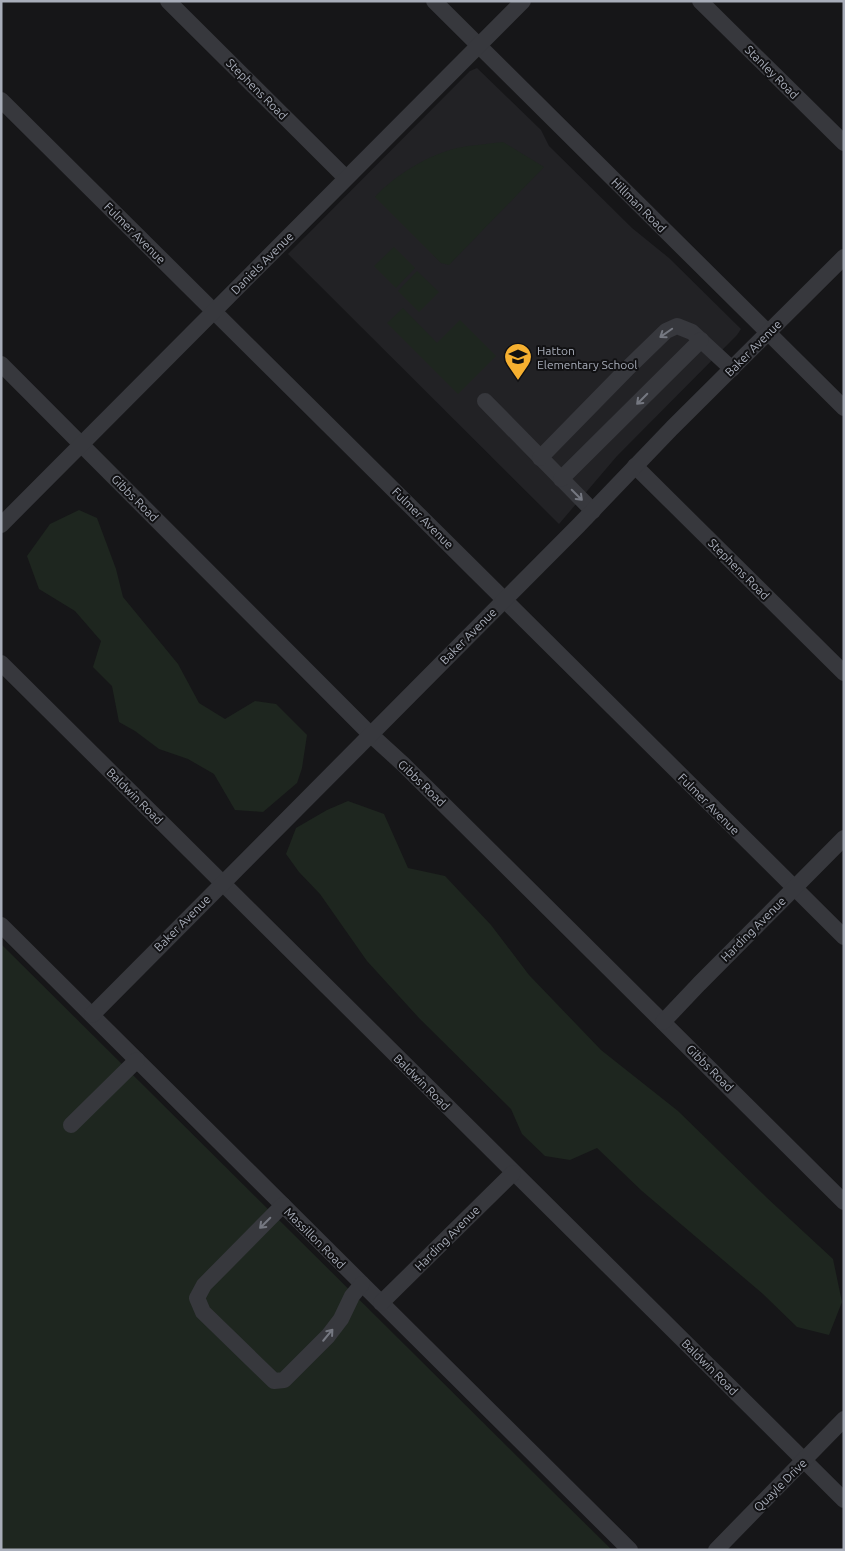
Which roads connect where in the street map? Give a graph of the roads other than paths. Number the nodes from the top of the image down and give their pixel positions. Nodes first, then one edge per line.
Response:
1 (168, 1) edge
2 (434, 1) edge
3 (523, 1) edge
4 (700, 1) edge
5 (478, 46) junction
6 (1, 100) edge
7 (844, 143) edge
8 (346, 178) junction
9 (844, 257) edge
10 (214, 312) junction
11 (768, 333) junction
12 (701, 340) junction
13 (1, 364) edge
14 (732, 369) junction
15 (485, 401) dead end
16 (844, 408) edge
17 (81, 445) junction
18 (540, 458) junction
19 (635, 466) junction
20 (561, 479) junction
21 (593, 511) junction
22 (1, 525) edge
23 (505, 600) junction
24 (1, 663) edge
25 (844, 673) edge
26 (370, 734) junction
27 (844, 838) edge
28 (222, 883) junction
29 (794, 889) junction
30 (1, 925) edge
31 (844, 937) edge
32 (92, 1015) junction
33 (664, 1022) junction
34 (137, 1060) junction
35 (71, 1125) dead end
36 (513, 1173) junction
37 (844, 1202) edge
38 (283, 1206) junction
39 (362, 1284) junction
40 (381, 1303) junction
41 (844, 1419) edge
42 (804, 1460) junction
43 (844, 1500) edge
44 (630, 1550) edge
45 (716, 1550) edge

1 - 8 street, Stephens Road
2 - 5 street, Hillman Road
3 - 5 street, Daniels Avenue
4 - 7 street, Stanley Road
5 - 8 street, Daniels Avenue
5 - 11 street, Hillman Road
6 - 10 street, Fulmer Avenue
8 - 10 street, Daniels Avenue
9 - 11 street, Baker Avenue
10 - 17 street, Daniels Avenue
10 - 23 street, Fulmer Avenue
11 - 14 street, Baker Avenue
11 - 16 street, Hillman Road
12 - 14 street
12 -> 18 street
12 -> 20 street
13 - 17 street, Gibbs Road
14 - 19 street, Baker Avenue
15 - 18 street
17 - 22 street, Daniels Avenue
17 - 26 street, Gibbs Road
18 - 20 street
19 - 21 street, Baker Avenue
19 - 25 street, Stephens Road
20 -> 21 street
21 - 23 street, Baker Avenue
23 - 26 street, Baker Avenue
23 - 29 street, Fulmer Avenue
24 - 28 street, Baldwin Road
26 - 28 street, Baker Avenue
26 - 33 street, Gibbs Road
27 - 29 street, Harding Avenue
28 - 32 street, Baker Avenue
28 - 36 street, Baldwin Road
29 - 31 street, Fulmer Avenue
29 - 33 street, Harding Avenue
30 - 32 street, Massillon Road
32 - 34 street, Massillon Road
33 - 37 street, Gibbs Road
34 - 35 street
34 - 38 street, Massillon Road
36 - 40 street, Harding Avenue
36 - 42 street, Baldwin Road
38 - 39 street, Massillon Road
38 -> 39 street
39 - 40 street, Massillon Road
40 - 44 street, Massillon Road
41 - 42 street, Quayle Drive
42 - 43 street, Baldwin Road
42 - 45 street, Quayle Drive

